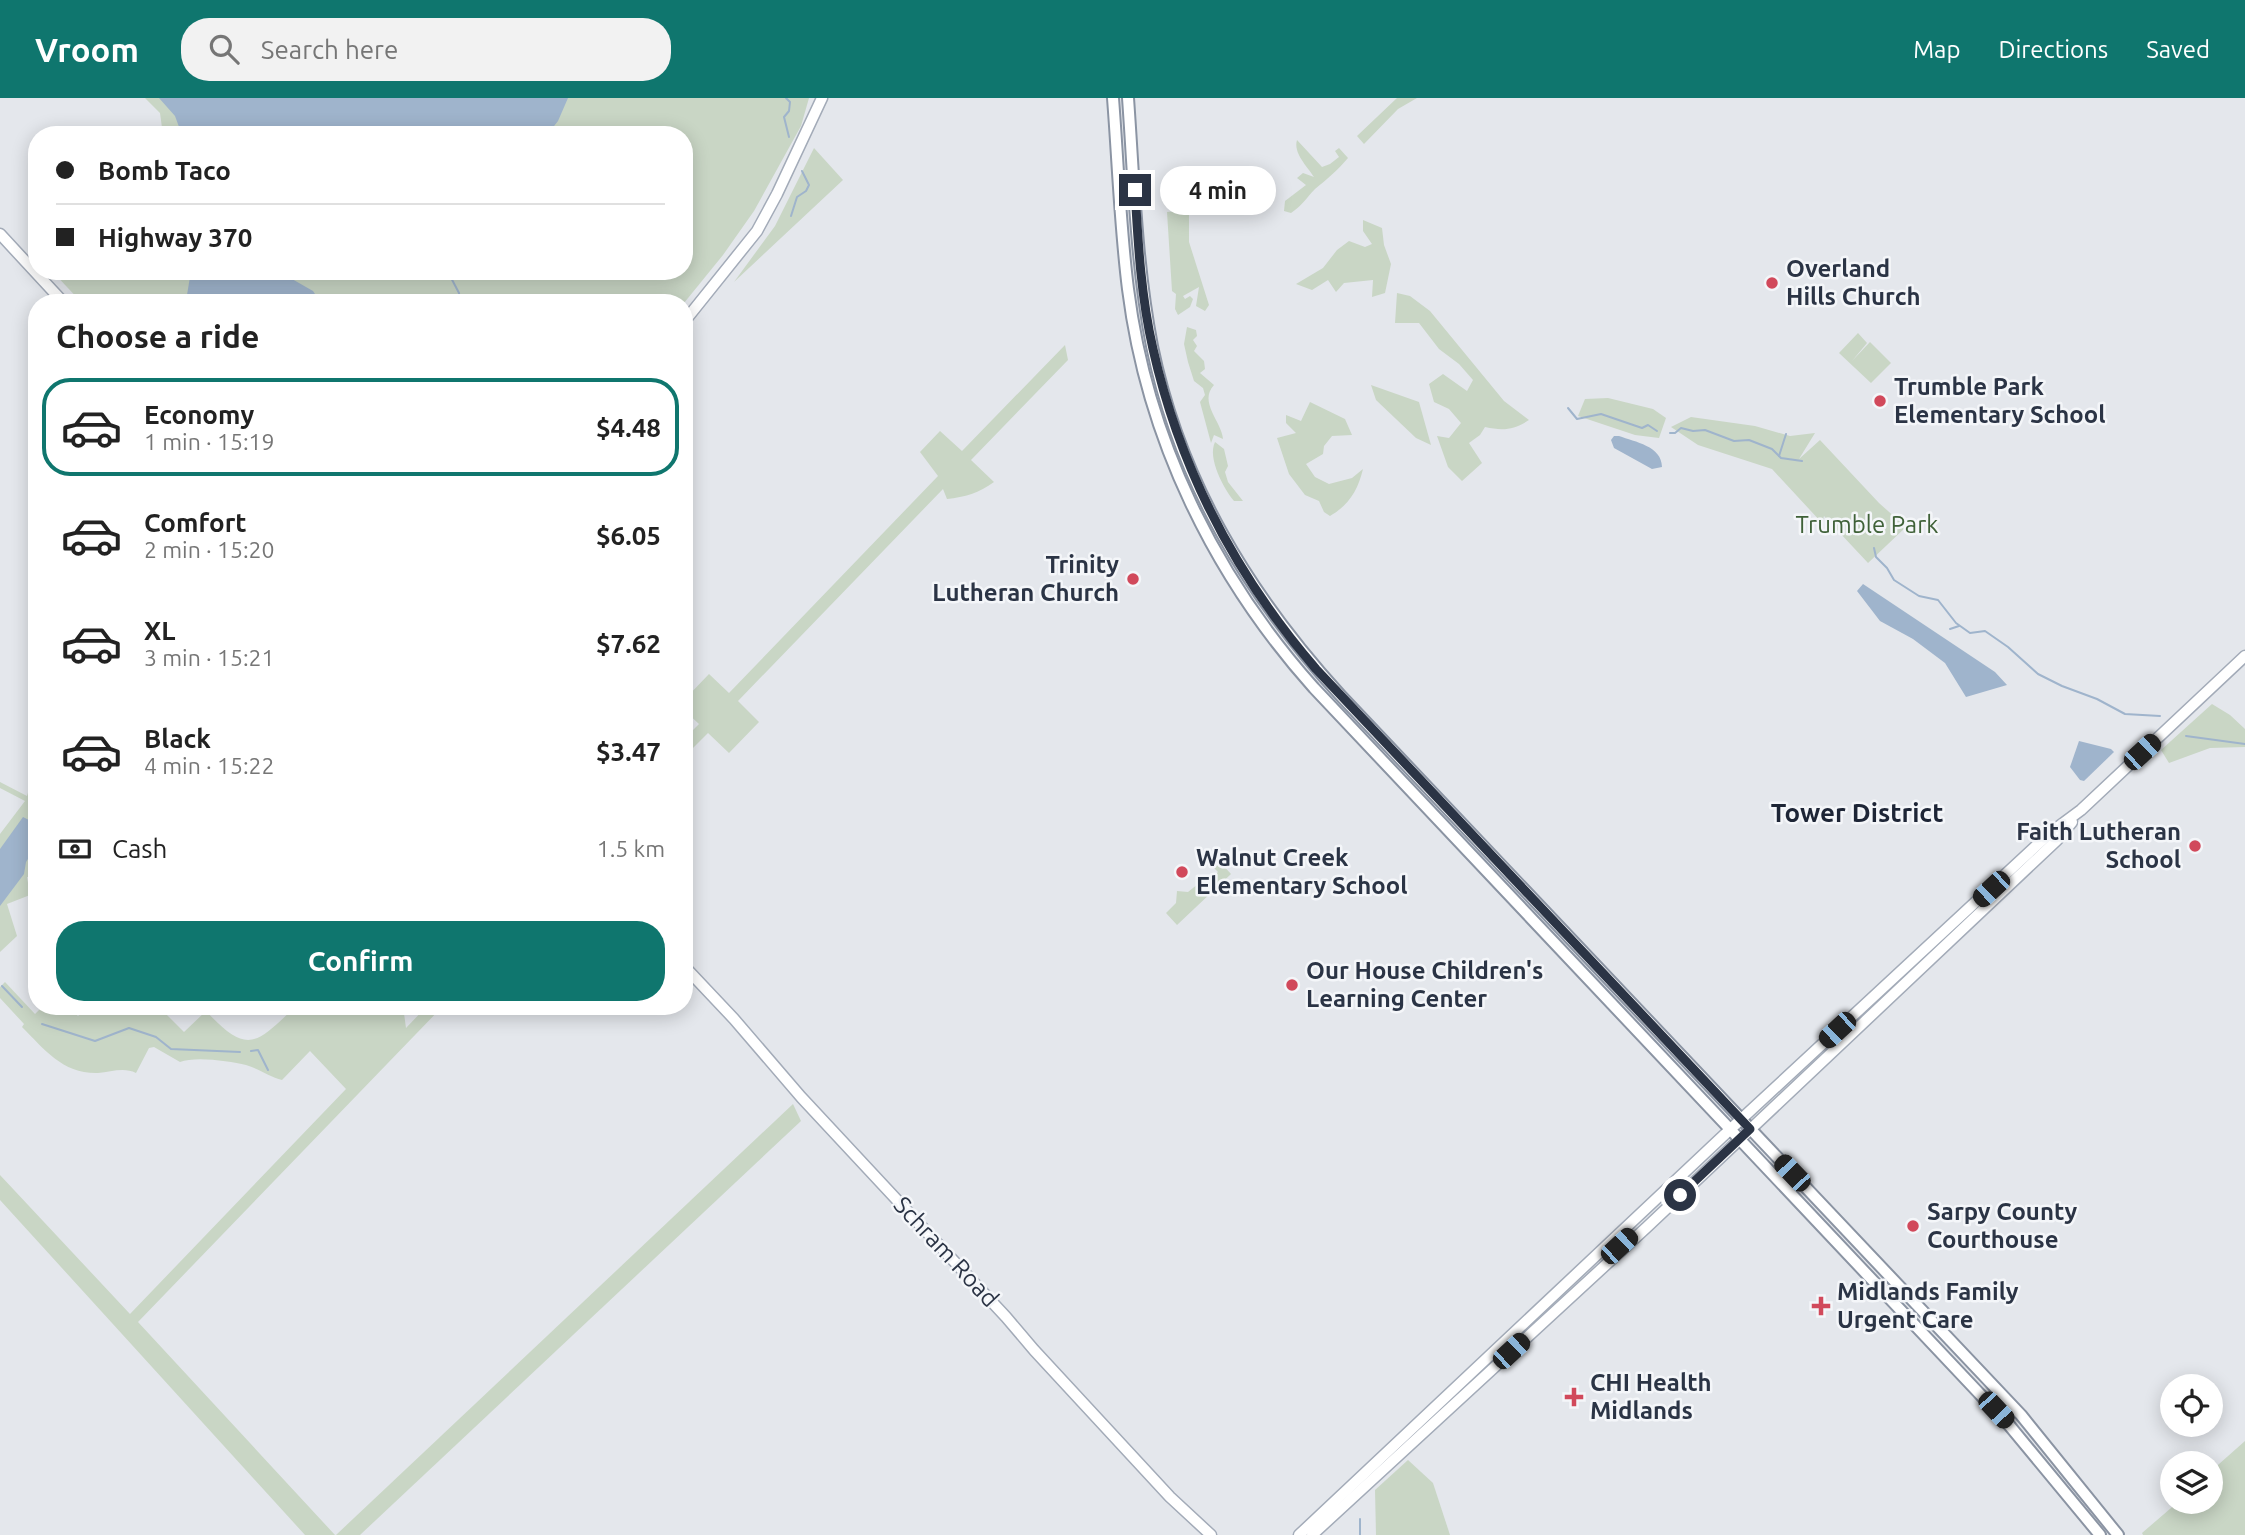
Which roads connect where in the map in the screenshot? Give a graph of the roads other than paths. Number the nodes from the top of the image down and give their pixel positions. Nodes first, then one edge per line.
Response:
1 (822, 98) edge
2 (1113, 98) edge
3 (1128, 98) edge
4 (0, 234) edge
5 (28, 264) edge
6 (43, 280) edge
7 (56, 294) edge
8 (693, 311) edge
9 (1200, 525) junction
10 (1295, 652) junction
11 (2245, 656) edge
12 (2081, 810) junction
13 (693, 976) edge
14 (1736, 1124) junction
15 (1745, 1134) junction
16 (1682, 1176) junction
17 (1637, 1217) junction
18 (1647, 1227) junction
19 (1608, 1262) junction
20 (1327, 1515) junction
21 (1211, 1535) edge
22 (1299, 1535) edge
23 (1312, 1535) edge
24 (2100, 1535) edge
25 (2118, 1535) edge

1 - 8 main road
2 - 9 highway
3 - 10 highway
4 - 5 main road
6 - 7 main road
9 - 10 highway
9 - 14 highway
10 - 14 highway
11 - 12 main road
12 - 14 main road
12 - 15 main road
13 - 21 main road, Schram Road
14 - 15 highway
14 - 16 main road
15 - 18 main road
15 - 24 highway
15 - 25 highway
16 - 17 main road
16 - 18 main road
17 - 19 main road
17 - 20 main road
18 - 19 main road
19 - 20 main road
20 - 22 main road
20 - 23 main road

